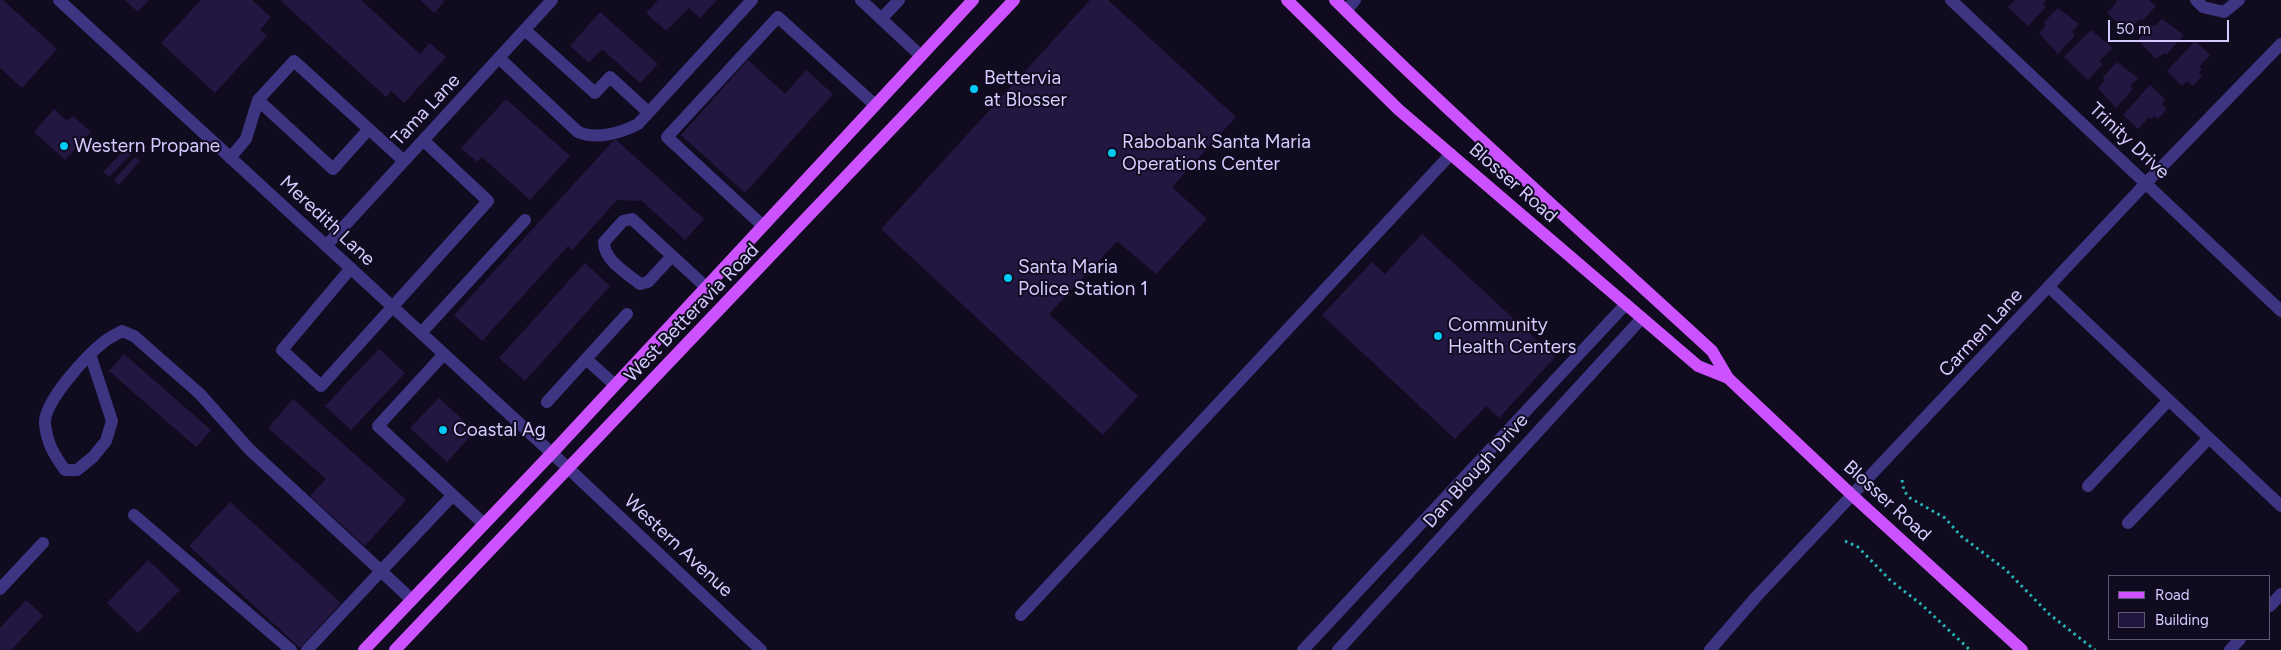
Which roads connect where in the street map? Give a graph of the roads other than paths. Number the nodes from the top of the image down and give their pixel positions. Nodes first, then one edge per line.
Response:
1 (59, 0) edge
2 (552, 0) edge
3 (752, 0) edge
4 (861, 0) edge
5 (899, 0) edge
6 (973, 0) edge
7 (1014, 0) edge
8 (1286, 0) edge
9 (1335, 0) edge
10 (1356, 0) edge
11 (1951, 0) edge
12 (2196, 0) edge
13 (2239, 0) edge
14 (1346, 11) junction
15 (882, 19) junction
16 (525, 30) junction
17 (2281, 44) edge
18 (921, 56) junction
19 (499, 58) junction
20 (258, 100) junction
21 (875, 105) junction
22 (648, 112) junction
23 (368, 130) junction
24 (423, 140) junction
25 (1451, 154) junction
26 (230, 158) junction
27 (404, 161) junction
28 (2146, 183) junction
29 (526, 220) dead end
30 (763, 226) junction
31 (326, 246) junction
32 (672, 256) junction
33 (351, 268) junction
34 (706, 287) junction
35 (2050, 288) junction
36 (1626, 304) junction
37 (392, 306) junction
38 (2281, 311) edge
39 (627, 314) dead end
40 (1642, 318) junction
41 (421, 333) junction
42 (90, 354) junction
43 (444, 354) junction
44 (586, 359) junction
45 (1728, 378) junction
46 (615, 385) junction
47 (2170, 400) junction
48 (547, 402) dead end
49 (2209, 438) junction
50 (552, 453) junction
51 (569, 468) junction
52 (2088, 486) dead end
53 (452, 495) junction
54 (1852, 496) junction
55 (2281, 506) edge
56 (134, 515) dead end
57 (2128, 523) dead end
58 (484, 524) junction
59 (43, 543) dead end
60 (381, 571) junction
61 (0, 589) edge
62 (2281, 594) edge
63 (412, 600) junction
64 (2271, 605) edge
65 (1022, 615) dead end
66 (2239, 640) edge
67 (291, 650) edge
68 (307, 650) edge
69 (364, 650) edge
70 (395, 650) edge
71 (761, 650) edge
72 (1303, 650) edge
73 (1338, 650) edge
74 (1710, 650) edge
75 (2022, 650) edge
76 (2230, 650) edge

1 - 26 street, Meredith Lane
2 - 16 street, Tama Lane
3 - 22 street
4 - 15 street
5 - 15 street
6 - 18 main road, West Betteravia Road
7 - 51 main road, West Betteravia Road
8 - 25 main road, Blosser Road
9 - 14 main road, Blosser Road
10 - 14 street
11 - 28 street, Trinity Drive
12 - 13 street
14 - 45 main road, Blosser Road
15 - 18 street
16 - 19 street, Tama Lane
16 - 22 street
17 - 28 street, Carmen Lane
18 - 21 main road, West Betteravia Road
19 - 22 street
19 - 24 street, Tama Lane
20 - 23 street
20 - 23 street
20 - 26 street
21 - 30 main road, West Betteravia Road
21 - 30 street
23 - 27 street
24 - 27 street, Tama Lane
24 - 37 street
25 - 36 main road, Blosser Road
25 - 65 street
26 - 31 street, Meredith Lane
27 - 31 street, Tama Lane
28 - 35 street, Carmen Lane
28 - 38 street, Trinity Drive
29 - 41 street
30 - 34 main road, West Betteravia Road
31 - 33 street, Meredith Lane
32 - 32 street
32 - 34 street
33 - 37 street, Meredith Lane
33 - 37 street
34 - 46 main road, West Betteravia Road
35 - 47 street
35 - 54 street, Carmen Lane
36 - 40 main road, Blosser Road
36 - 72 street
37 - 41 street, Meredith Lane
39 - 44 street
40 - 45 main road, Blosser Road
40 - 73 street, Dan Blough Drive
41 - 43 street, Meredith Lane
42 - 42 street
42 - 60 street
43 - 50 street, Meredith Lane
43 - 53 street
44 - 46 street
44 - 48 street
45 - 54 main road, Blosser Road
46 - 50 main road, West Betteravia Road
47 - 49 street
47 - 52 street
49 - 55 street
49 - 57 street
50 - 51 street, Meredith Lane
50 - 58 main road, West Betteravia Road
51 - 70 main road, West Betteravia Road
51 - 71 street, Western Avenue
53 - 58 street
53 - 60 street
54 - 74 street, Carmen Lane
54 - 75 main road, Blosser Road
56 - 67 street
58 - 63 main road, West Betteravia Road
59 - 61 street
60 - 63 street
60 - 68 street
62 - 64 street
63 - 69 main road, West Betteravia Road
66 - 76 street

